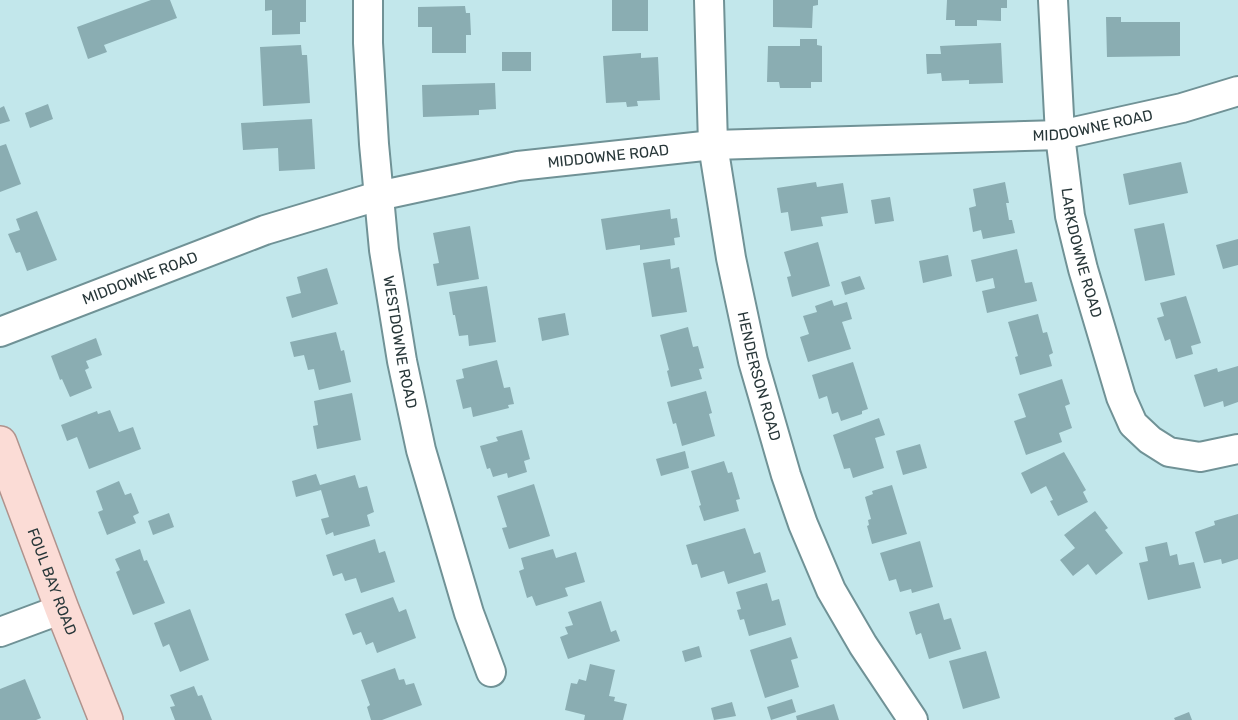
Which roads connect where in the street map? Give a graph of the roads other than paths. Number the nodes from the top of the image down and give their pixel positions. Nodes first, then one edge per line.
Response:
1 (368, 0) edge
2 (709, 0) edge
3 (1053, 0) edge
4 (1238, 91) edge
5 (1060, 135) junction
6 (713, 145) junction
7 (378, 196) junction
8 (0, 332) edge
9 (0, 442) edge
10 (1238, 449) edge
11 (62, 609) junction
12 (0, 633) edge
13 (491, 672) dead end
14 (106, 720) edge
15 (913, 720) edge

1 - 7 street, WESTDOWNE ROAD
2 - 6 street, HENDERSON ROAD
3 - 5 street, LARKDOWNE ROAD
4 - 5 street, MIDDOWNE ROAD
5 - 6 street, MIDDOWNE ROAD
5 - 10 street, LARKDOWNE ROAD
6 - 7 street, MIDDOWNE ROAD
6 - 15 street, HENDERSON ROAD
7 - 8 street, MIDDOWNE ROAD
7 - 13 street, WESTDOWNE ROAD
9 - 11 main road, FOUL BAY ROAD
11 - 12 street
11 - 14 main road, FOUL BAY ROAD

